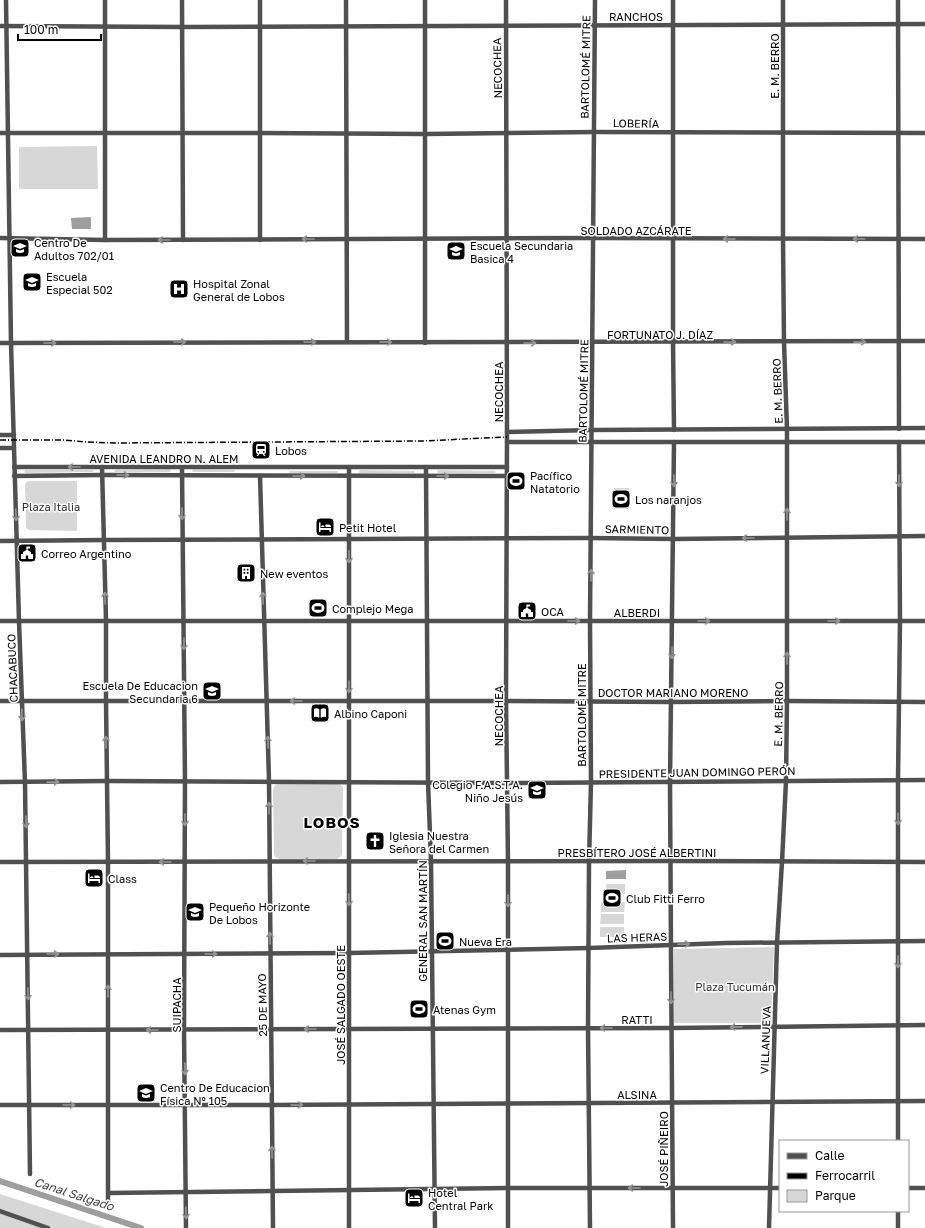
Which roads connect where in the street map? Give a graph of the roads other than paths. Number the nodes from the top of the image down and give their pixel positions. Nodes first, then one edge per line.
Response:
1 (6, 0) edge
2 (105, 0) edge
3 (182, 0) edge
4 (260, 0) edge
5 (346, 0) edge
6 (425, 0) edge
7 (506, 0) edge
8 (595, 0) edge
9 (673, 0) edge
10 (783, 0) edge
11 (898, 0) edge
12 (898, 23) junction
13 (673, 24) junction
14 (783, 24) junction
15 (925, 24) edge
16 (346, 25) junction
17 (595, 25) junction
18 (0, 26) edge
19 (6, 26) junction
20 (260, 26) junction
21 (425, 26) junction
22 (506, 26) junction
23 (105, 27) junction
24 (182, 27) junction
25 (594, 132) junction
26 (0, 133) edge
27 (105, 133) junction
28 (183, 133) junction
29 (260, 133) junction
30 (347, 133) junction
31 (507, 133) junction
32 (672, 133) junction
33 (784, 133) junction
34 (898, 133) junction
35 (925, 133) edge
36 (8, 134) junction
37 (425, 134) junction
38 (0, 238) edge
39 (9, 238) junction
40 (506, 238) junction
41 (594, 238) junction
42 (347, 239) junction
43 (425, 239) junction
44 (673, 239) junction
45 (783, 239) junction
46 (898, 239) junction
47 (925, 239) edge
48 (105, 240) junction
49 (183, 240) junction
50 (260, 240) junction
51 (898, 341) junction
52 (925, 341) edge
53 (347, 342) junction
54 (673, 342) junction
55 (784, 342) junction
56 (0, 343) edge
57 (11, 343) junction
58 (425, 343) junction
59 (507, 343) junction
60 (593, 343) junction
61 (925, 428) edge
62 (899, 429) junction
63 (592, 430) junction
64 (674, 430) junction
65 (787, 430) junction
66 (507, 432) junction
67 (0, 435) edge
68 (14, 435) junction
69 (507, 442) junction
70 (592, 442) junction
71 (674, 442) junction
72 (787, 442) junction
73 (899, 442) junction
74 (925, 442) edge
75 (0, 448) edge
76 (14, 448) junction
77 (14, 467) junction
78 (102, 467) junction
79 (182, 467) junction
80 (240, 467) junction
81 (281, 467) junction
82 (349, 467) junction
83 (426, 467) junction
84 (507, 467) junction
85 (102, 475) junction
86 (181, 475) junction
87 (14, 476) junction
88 (240, 476) junction
89 (260, 476) junction
90 (281, 476) junction
91 (349, 476) junction
92 (426, 476) junction
93 (507, 476) junction
94 (900, 536) junction
95 (925, 536) edge
96 (427, 538) junction
97 (591, 538) junction
98 (787, 538) junction
99 (349, 539) junction
100 (507, 539) junction
101 (674, 539) junction
102 (104, 540) junction
103 (182, 540) junction
104 (262, 540) junction
105 (0, 541) edge
106 (16, 541) junction
107 (0, 620) edge
108 (18, 620) junction
109 (106, 620) junction
110 (184, 620) junction
111 (264, 620) junction
112 (349, 620) junction
113 (427, 620) junction
114 (507, 620) junction
115 (900, 620) junction
116 (925, 620) edge
117 (590, 621) junction
118 (672, 621) junction
119 (787, 621) junction
120 (0, 701) edge
121 (22, 701) junction
122 (106, 701) junction
123 (184, 701) junction
124 (266, 701) junction
125 (349, 701) junction
126 (428, 701) junction
127 (506, 701) junction
128 (591, 701) junction
129 (787, 701) junction
130 (671, 702) junction
131 (898, 702) junction
132 (925, 702) edge
133 (898, 780) junction
134 (925, 780) edge
135 (107, 781) junction
136 (185, 781) junction
137 (269, 781) junction
138 (786, 781) junction
139 (0, 782) edge
140 (349, 782) junction
141 (428, 782) junction
142 (591, 782) junction
143 (670, 782) junction
144 (25, 783) junction
145 (507, 783) junction
146 (270, 861) junction
147 (348, 861) junction
148 (671, 861) junction
149 (0, 862) edge
150 (26, 862) junction
151 (108, 862) junction
152 (185, 862) junction
153 (431, 862) junction
154 (508, 862) junction
155 (589, 862) junction
156 (782, 862) junction
157 (898, 862) junction
158 (925, 862) edge
159 (925, 941) edge
160 (777, 942) junction
161 (898, 942) junction
162 (671, 945) junction
163 (589, 948) junction
164 (508, 949) junction
165 (431, 950) junction
166 (270, 953) junction
167 (350, 953) junction
168 (108, 954) junction
169 (185, 954) junction
170 (0, 955) edge
171 (28, 955) junction
172 (898, 1025) junction
173 (925, 1025) edge
174 (775, 1026) junction
175 (508, 1028) junction
176 (588, 1028) junction
177 (671, 1028) junction
178 (271, 1029) junction
179 (349, 1029) junction
180 (432, 1029) junction
181 (0, 1030) edge
182 (28, 1030) junction
183 (108, 1030) junction
184 (184, 1030) junction
185 (898, 1101) junction
186 (925, 1101) edge
187 (772, 1102) junction
188 (590, 1103) junction
189 (672, 1103) junction
190 (348, 1104) junction
191 (434, 1104) junction
192 (508, 1104) junction
193 (0, 1105) edge
194 (30, 1105) junction
195 (108, 1105) junction
196 (185, 1105) junction
197 (271, 1105) junction
198 (898, 1140) edge
199 (30, 1174) dead end
200 (508, 1188) junction
201 (590, 1188) junction
202 (673, 1188) junction
203 (770, 1188) junction
204 (779, 1188) edge
205 (909, 1188) edge
206 (925, 1188) edge
207 (435, 1190) junction
208 (348, 1191) junction
209 (108, 1192) junction
210 (185, 1192) junction
211 (272, 1192) junction
212 (108, 1208) dead end
213 (0, 1211) edge
214 (898, 1212) edge
215 (48, 1228) edge
216 (186, 1228) edge
217 (273, 1228) edge
218 (349, 1228) edge
219 (436, 1228) edge
220 (508, 1228) edge
221 (590, 1228) edge
222 (673, 1228) edge
223 (769, 1228) edge
224 (898, 1228) edge

1 - 19 street, CHACABUCO
2 - 23 street
3 - 24 street
4 - 20 street
5 - 16 street
6 - 21 street
7 - 22 street, NECOCHEA
8 - 17 street, BARTOLOMÉ MITRE
9 - 13 street
10 - 14 street, E. M. BERRO
11 - 12 street
12 - 14 street, RANCHOS
12 - 15 street, RANCHOS
12 - 34 street
13 - 14 street, RANCHOS
13 - 17 street, RANCHOS
13 - 32 street
14 - 33 street, E. M. BERRO
16 - 20 street, RANCHOS
16 - 21 street, RANCHOS
16 - 30 street
17 - 22 street, RANCHOS
17 - 25 street, BARTOLOMÉ MITRE
18 - 19 street, RANCHOS
19 - 23 street, RANCHOS
19 - 36 street, CHACABUCO
20 - 24 street, RANCHOS
20 - 29 street
21 - 22 street, RANCHOS
21 - 37 street
22 - 31 street, NECOCHEA
23 - 24 street, RANCHOS
23 - 27 street
24 - 28 street
25 - 31 street, LOBERÍA
25 - 32 street, LOBERÍA
25 - 41 street, BARTOLOMÉ MITRE
26 - 36 street, LOBERÍA
27 - 28 street, LOBERÍA
27 - 36 street, LOBERÍA
27 - 48 street
28 - 29 street, LOBERÍA
28 - 49 street
29 - 30 street, LOBERÍA
29 - 50 street
30 - 37 street, LOBERÍA
30 - 42 street
31 - 37 street, LOBERÍA
31 - 40 street, NECOCHEA
32 - 33 street, LOBERÍA
32 - 44 street
33 - 34 street, LOBERÍA
33 - 45 street, E. M. BERRO
34 - 35 street, LOBERÍA
34 - 46 street
36 - 39 street, CHACABUCO
37 - 43 street
38 - 39 street, SOLDADO AZCÁRATE
39 - 48 street, SOLDADO AZCÁRATE
39 - 57 street, CHACABUCO
40 - 41 street, SOLDADO AZCÁRATE
40 - 43 street, SOLDADO AZCÁRATE
40 - 59 street, NECOCHEA
41 - 44 street, SOLDADO AZCÁRATE
41 - 60 street, BARTOLOMÉ MITRE
42 - 43 street, SOLDADO AZCÁRATE
42 -> 50 street, SOLDADO AZCÁRATE
42 - 53 street
43 - 58 street
45 -> 44 street, SOLDADO AZCÁRATE
44 - 54 street
46 -> 45 street, SOLDADO AZCÁRATE
45 - 55 street, E. M. BERRO
46 - 47 street, SOLDADO AZCÁRATE
46 - 51 street
49 -> 48 street, SOLDADO AZCÁRATE
49 - 50 street, SOLDADO AZCÁRATE
51 - 52 street, FORTUNATO J. DÍAZ
55 -> 51 street, FORTUNATO J. DÍAZ
51 - 62 street
57 -> 53 street, FORTUNATO J. DÍAZ
53 -> 58 street, FORTUNATO J. DÍAZ
54 -> 55 street, FORTUNATO J. DÍAZ
54 - 60 street, FORTUNATO J. DÍAZ
54 - 64 street
55 - 65 street, E. M. BERRO
56 - 57 street, FORTUNATO J. DÍAZ
57 - 68 street, CHACABUCO
58 - 59 street, FORTUNATO J. DÍAZ
59 -> 60 street, FORTUNATO J. DÍAZ
59 - 66 street, NECOCHEA
60 - 63 street, BARTOLOMÉ MITRE
61 - 62 street
62 - 65 street
63 - 64 street
63 - 66 street
63 - 70 street, BARTOLOMÉ MITRE
64 - 65 street
65 - 72 street, E. M. BERRO
66 - 69 street, NECOCHEA
67 - 68 street
68 - 76 street, CHACABUCO
69 - 70 street
69 - 84 street, NECOCHEA
70 - 71 street
70 - 97 street, BARTOLOMÉ MITRE
71 - 72 street
71 -> 101 street, JOSÉ PIÑEIRO
72 - 73 street
98 -> 72 street, E. M. BERRO
73 - 74 street
73 -> 94 street
75 - 76 street
76 - 77 street, CHACABUCO
78 -> 77 street, AVENIDA LEANDRO N. ALEM
77 - 87 street, CHACABUCO
78 - 79 street, AVENIDA LEANDRO N. ALEM
78 - 85 street
79 - 80 street, AVENIDA LEANDRO N. ALEM
79 - 86 street, SUIPACHA
80 - 81 street, AVENIDA LEANDRO N. ALEM
80 - 88 street
81 - 82 street, AVENIDA LEANDRO N. ALEM
81 - 90 street
82 - 83 street, AVENIDA LEANDRO N. ALEM
82 - 91 street, JOSÉ SALGADO OESTE
83 - 84 street, AVENIDA LEANDRO N. ALEM
83 - 92 street, GENERAL SAN MARTÍN
84 - 93 street, NECOCHEA
85 -> 86 street, AVENIDA LEANDRO N. ALEM
85 - 87 street, AVENIDA LEANDRO N. ALEM
85 - 102 street
86 - 88 street, AVENIDA LEANDRO N. ALEM
86 -> 103 street, SUIPACHA
87 -> 106 street, CHACABUCO
88 - 89 street, AVENIDA LEANDRO N. ALEM
89 - 90 street, AVENIDA LEANDRO N. ALEM
89 - 104 street, 25 DE MAYO
90 -> 91 street, AVENIDA LEANDRO N. ALEM
91 - 92 street, AVENIDA LEANDRO N. ALEM
91 - 99 street, JOSÉ SALGADO OESTE
92 -> 93 street, AVENIDA LEANDRO N. ALEM
92 - 96 street, GENERAL SAN MARTÍN
93 - 100 street, NECOCHEA
94 - 95 street, SARMIENTO
94 - 98 street, SARMIENTO
94 - 115 street
96 - 99 street, SARMIENTO
96 - 100 street, SARMIENTO
96 - 113 street, GENERAL SAN MARTÍN
97 - 100 street, SARMIENTO
97 - 101 street, SARMIENTO
117 -> 97 street, BARTOLOMÉ MITRE
98 -> 101 street, SARMIENTO
98 - 119 street, E. M. BERRO
99 - 104 street, SARMIENTO
99 -> 112 street, JOSÉ SALGADO OESTE
100 - 114 street, NECOCHEA
101 - 118 street, JOSÉ PIÑEIRO
102 - 103 street, SARMIENTO
102 - 106 street, SARMIENTO
109 -> 102 street
103 - 104 street, SARMIENTO
103 - 110 street, SUIPACHA
111 -> 104 street, 25 DE MAYO
105 - 106 street, SARMIENTO
106 - 108 street, CHACABUCO
107 - 108 street, ALBERDI
108 - 109 street, ALBERDI
108 - 121 street, CHACABUCO
109 - 110 street, ALBERDI
109 - 122 street
110 - 111 street, ALBERDI
110 -> 123 street, SUIPACHA
111 - 112 street, ALBERDI
111 - 124 street, 25 DE MAYO
112 - 113 street, ALBERDI
112 -> 125 street, JOSÉ SALGADO OESTE
113 - 114 street, ALBERDI
113 - 126 street, GENERAL SAN MARTÍN
114 -> 117 street, ALBERDI
114 - 127 street, NECOCHEA
115 - 116 street, ALBERDI
119 -> 115 street, ALBERDI
115 - 131 street
117 - 118 street, ALBERDI
117 - 128 street, BARTOLOMÉ MITRE
118 -> 119 street, ALBERDI
118 -> 130 street, JOSÉ PIÑEIRO
129 -> 119 street, E. M. BERRO
120 - 121 street, DOCTOR MARIANO MORENO
121 - 122 street, DOCTOR MARIANO MORENO
121 -> 144 street, CHACABUCO
122 - 123 street, DOCTOR MARIANO MORENO
135 -> 122 street
123 - 124 street, DOCTOR MARIANO MORENO
123 - 136 street, SUIPACHA
125 -> 124 street, DOCTOR MARIANO MORENO
137 -> 124 street, 25 DE MAYO
125 - 126 street, DOCTOR MARIANO MORENO
125 - 140 street, JOSÉ SALGADO OESTE
126 - 127 street, DOCTOR MARIANO MORENO
126 - 141 street, GENERAL SAN MARTÍN
127 - 128 street, DOCTOR MARIANO MORENO
127 - 145 street, NECOCHEA
128 - 130 street, DOCTOR MARIANO MORENO
128 - 142 street, BARTOLOMÉ MITRE
129 - 130 street, DOCTOR MARIANO MORENO
129 - 131 street, DOCTOR MARIANO MORENO
129 - 138 street, E. M. BERRO
130 - 143 street, JOSÉ PIÑEIRO
131 - 132 street, DOCTOR MARIANO MORENO
131 - 133 street
133 - 134 street, PRESIDENTE JUAN DOMINGO PERÓN
133 - 138 street, PRESIDENTE JUAN DOMINGO PERÓN
133 -> 157 street
135 - 136 street, PRESIDENTE JUAN DOMINGO PERÓN
144 -> 135 street, PRESIDENTE JUAN DOMINGO PERÓN
135 - 151 street
136 - 137 street, PRESIDENTE JUAN DOMINGO PERÓN
136 -> 152 street, SUIPACHA
137 - 140 street, PRESIDENTE JUAN DOMINGO PERÓN
146 -> 137 street, 25 DE MAYO
138 - 143 street, PRESIDENTE JUAN DOMINGO PERÓN
138 - 156 street, VILLANUEVA
139 - 144 street, PRESIDENTE JUAN DOMINGO PERÓN
140 - 141 street, PRESIDENTE JUAN DOMINGO PERÓN
140 - 147 street, JOSÉ SALGADO OESTE
141 - 145 street, PRESIDENTE JUAN DOMINGO PERÓN
141 - 153 street, GENERAL SAN MARTÍN
142 - 143 street, PRESIDENTE JUAN DOMINGO PERÓN
142 - 145 street, PRESIDENTE JUAN DOMINGO PERÓN
142 - 155 street, BARTOLOMÉ MITRE
143 - 148 street, JOSÉ PIÑEIRO
144 -> 150 street, CHACABUCO
145 - 154 street, NECOCHEA
147 -> 146 street, PRESBÍTERO JOSÉ ALBERTINI
146 - 152 street, PRESBÍTERO JOSÉ ALBERTINI
166 -> 146 street, 25 DE MAYO
147 - 153 street, PRESBÍTERO JOSÉ ALBERTINI
147 -> 167 street, JOSÉ SALGADO OESTE
148 - 155 street, PRESBÍTERO JOSÉ ALBERTINI
148 - 156 street, PRESBÍTERO JOSÉ ALBERTINI
148 - 162 street, JOSÉ PIÑEIRO
149 - 150 street, PRESBÍTERO JOSÉ ALBERTINI
150 - 151 street, PRESBÍTERO JOSÉ ALBERTINI
150 - 171 street, CHACABUCO
152 -> 151 street, PRESBÍTERO JOSÉ ALBERTINI
151 - 168 street
152 - 169 street, SUIPACHA
153 - 154 street, PRESBÍTERO JOSÉ ALBERTINI
153 - 165 street, GENERAL SAN MARTÍN
154 - 155 street, PRESBÍTERO JOSÉ ALBERTINI
154 -> 164 street, NECOCHEA
155 - 163 street, BARTOLOMÉ MITRE
156 - 157 street, PRESBÍTERO JOSÉ ALBERTINI
156 - 160 street, VILLANUEVA
157 - 158 street, PRESBÍTERO JOSÉ ALBERTINI
157 - 161 street
159 - 161 street, LAS HERAS
160 - 161 street, LAS HERAS
162 -> 160 street, LAS HERAS
160 - 174 street, VILLANUEVA
161 -> 172 street
162 - 163 street, LAS HERAS
162 -> 177 street, JOSÉ PIÑEIRO
163 - 164 street, LAS HERAS
163 - 176 street, BARTOLOMÉ MITRE
164 - 165 street, LAS HERAS
164 - 175 street, NECOCHEA
165 - 167 street, LAS HERAS
165 - 180 street, GENERAL SAN MARTÍN
166 - 167 street, LAS HERAS
169 -> 166 street, LAS HERAS
166 - 178 street, 25 DE MAYO
167 - 179 street, JOSÉ SALGADO OESTE
168 - 169 street, LAS HERAS
171 -> 168 street, LAS HERAS
183 -> 168 street
169 - 184 street, SUIPACHA
170 - 171 street, LAS HERAS
171 -> 182 street, CHACABUCO
172 - 173 street, RATTI
172 - 174 street, RATTI
172 - 185 street
174 -> 177 street, RATTI
174 - 187 street, VILLANUEVA
175 - 176 street, RATTI
175 - 180 street, RATTI
175 - 192 street, NECOCHEA
177 -> 176 street, RATTI
176 - 188 street, BARTOLOMÉ MITRE
177 - 189 street, JOSÉ PIÑEIRO
179 -> 178 street, RATTI
178 - 184 street, RATTI
178 - 197 street, 25 DE MAYO
179 - 180 street, RATTI
179 - 190 street, JOSÉ SALGADO OESTE
180 - 191 street, GENERAL SAN MARTÍN
181 - 182 street, RATTI
182 - 183 street, RATTI
182 - 194 street, CHACABUCO
184 -> 183 street, RATTI
183 - 195 street
184 -> 196 street, SUIPACHA
185 - 186 street, ALSINA
185 - 187 street, ALSINA
185 - 198 street
187 - 189 street, ALSINA
187 - 203 street, VILLANUEVA
188 - 189 street, ALSINA
188 - 192 street, ALSINA
188 - 201 street, BARTOLOMÉ MITRE
189 - 202 street, JOSÉ PIÑEIRO
190 - 191 street, ALSINA
197 -> 190 street, ALSINA
190 - 208 street, JOSÉ SALGADO OESTE
191 - 192 street, ALSINA
191 - 207 street, GENERAL SAN MARTÍN
192 - 200 street, NECOCHEA
193 - 194 street, ALSINA
194 -> 195 street, ALSINA
194 - 199 street, CHACABUCO
195 - 196 street, ALSINA
195 - 209 street
196 - 197 street, ALSINA
196 - 210 street, SUIPACHA
211 -> 197 street, 25 DE MAYO
200 - 201 street
200 - 207 street
200 - 220 street, NECOCHEA
202 -> 201 street
201 - 221 street, BARTOLOMÉ MITRE
202 - 203 street
202 - 222 street, JOSÉ PIÑEIRO
203 - 204 street
203 - 223 street, VILLANUEVA
205 - 206 street
207 - 208 street
207 - 219 street, GENERAL SAN MARTÍN
208 - 211 street
208 - 218 street, JOSÉ SALGADO OESTE
209 - 210 street
209 - 212 street
210 - 211 street
210 -> 216 street, SUIPACHA
211 - 217 street, 25 DE MAYO
213 - 215 street
214 - 224 street

